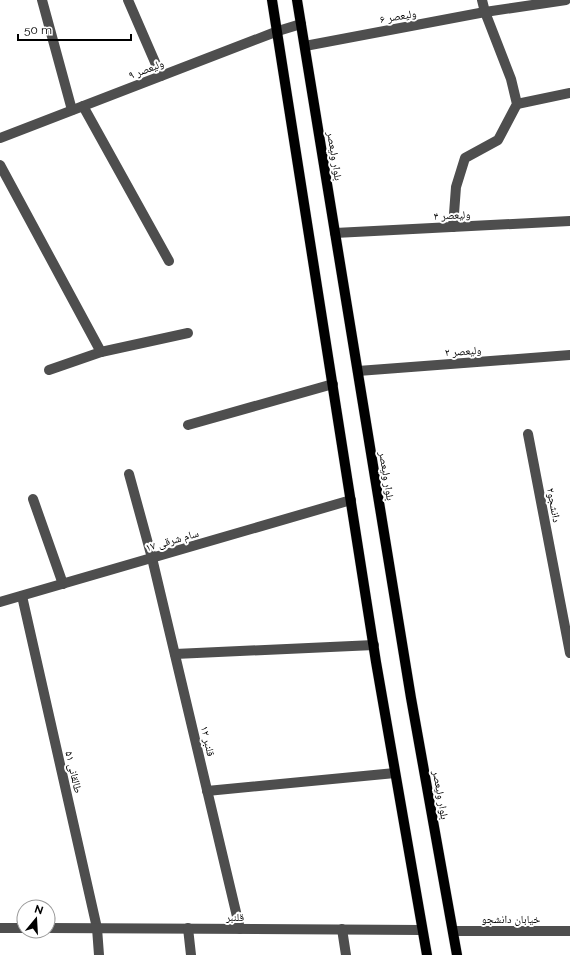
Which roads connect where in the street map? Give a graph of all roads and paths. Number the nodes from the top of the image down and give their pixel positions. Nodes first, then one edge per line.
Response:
1 (42, 0) edge
2 (128, 0) edge
3 (272, 0) edge
4 (297, 0) edge
5 (482, 0) edge
6 (566, 0) edge
7 (485, 12) junction
8 (301, 24) junction
9 (278, 32) junction
10 (305, 46) junction
11 (161, 76) junction
12 (570, 93) edge
13 (517, 104) junction
14 (83, 106) junction
15 (72, 110) junction
16 (0, 138) edge
17 (0, 165) edge
18 (570, 221) edge
19 (453, 227) junction
20 (336, 233) junction
21 (169, 261) dead end
22 (188, 333) dead end
23 (101, 352) junction
24 (570, 356) edge
25 (49, 370) dead end
26 (358, 371) junction
27 (333, 384) junction
28 (188, 425) dead end
29 (528, 434) dead end
30 (129, 474) dead end
31 (33, 499) dead end
32 (351, 500) junction
33 (152, 558) junction
34 (63, 584) junction
35 (22, 596) junction
36 (0, 602) edge
37 (374, 645) junction
38 (570, 652) edge
39 (174, 654) junction
40 (395, 773) junction
41 (207, 791) junction
42 (0, 928) edge
43 (16, 928) edge
44 (56, 928) edge
45 (97, 928) junction
46 (188, 928) junction
47 (240, 929) junction
48 (342, 929) junction
49 (422, 930) junction
50 (453, 930) junction
51 (570, 931) edge
52 (100, 955) edge
53 (191, 955) edge
54 (346, 955) edge
55 (427, 955) edge
56 (457, 955) edge

1 - 15 street
2 - 11 street
3 - 9 main road
4 - 8 main road, بلوار ولیعصر
5 - 7 street
6 - 7 street, ولیعصر ۶
7 - 10 street, ولیعصر ۶
7 - 13 street
8 - 9 street, ولیعصر ۹
8 - 10 main road, بلوار ولیعصر
9 - 11 street, ولیعصر ۹
9 - 27 main road
10 - 20 main road, بلوار ولیعصر
11 - 14 street, ولیعصر ۹
12 - 13 street
13 - 19 street
14 - 15 street, ولیعصر ۹
14 - 21 street
15 - 16 street, ولیعصر ۹
17 - 23 street
18 - 19 street, ولیعصر ۴
19 - 20 street, ولیعصر ۴
20 - 26 main road, بلوار ولیعصر
22 - 23 street
23 - 25 street
24 - 26 street, ولیعصر ۲
26 - 50 main road, بلوار ولیعصر
27 - 28 street
27 - 32 main road
29 - 38 street, دانشجو۲
30 - 33 street, قلنبر ۱۲
31 - 34 street
32 - 33 street, سام شرقی ۱۷
32 - 37 main road
33 - 34 street, سام شرقی ۱۷
33 - 39 street, قلنبر ۱۲
34 - 35 street, سام شرقی ۱۷
35 - 36 street, سام شرقی ۱۷
35 - 45 street, طالقانی ۵۱
37 - 39 street
37 - 40 main road
39 - 41 street, قلنبر ۱۲
40 - 41 street
40 - 49 main road
41 - 47 street, قلنبر ۱۲
42 - 43 street
44 - 45 street, قلنبر
45 - 46 street, قلنبر
45 - 52 street, طالقانی ۵۱
46 - 47 street, قلنبر
46 - 53 street
47 - 48 street, قلنبر
48 - 49 street, قلنبر
48 - 54 street
49 - 55 main road
50 - 51 street, خیابان دانشجو
50 - 56 main road, بلوار ولیعصر

